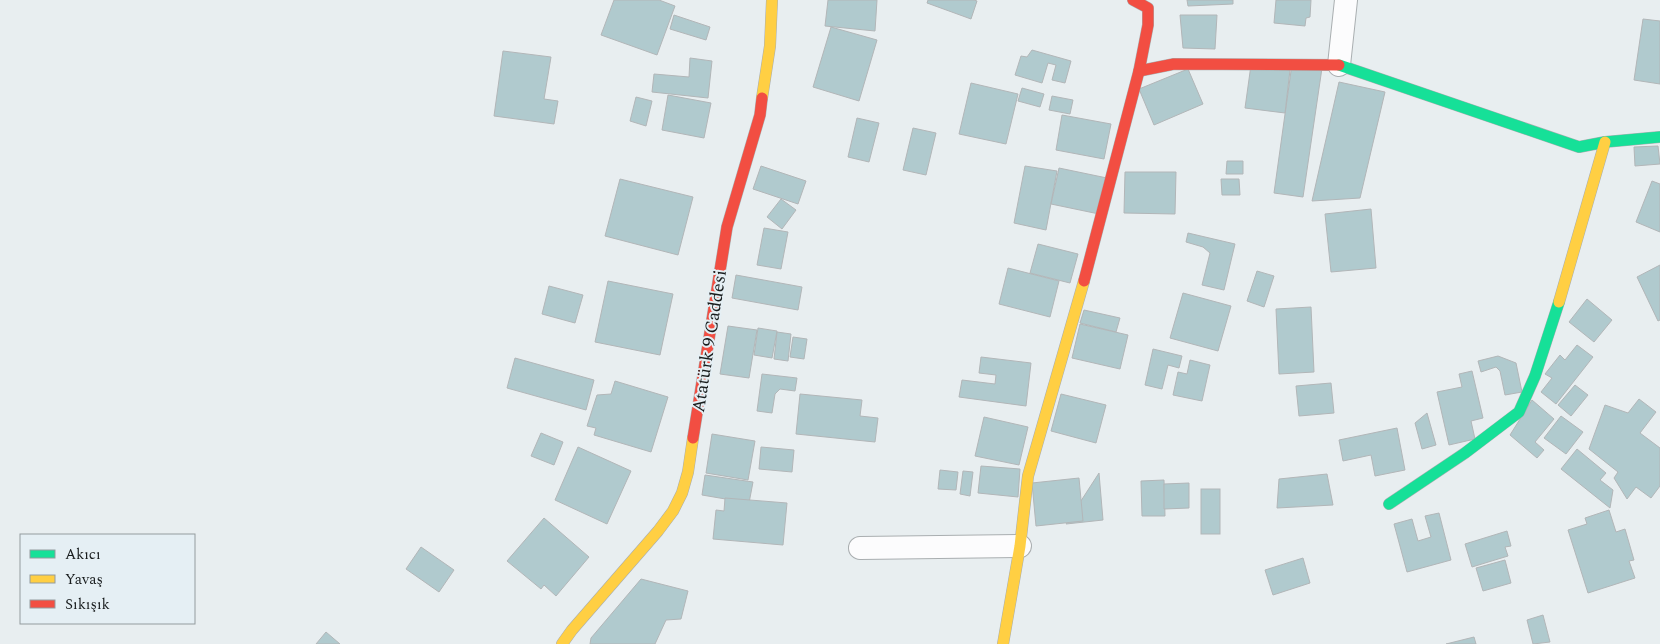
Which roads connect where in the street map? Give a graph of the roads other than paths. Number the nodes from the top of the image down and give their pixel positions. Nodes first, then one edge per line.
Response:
1 (772, 0) edge
2 (1346, 0) edge
3 (1144, 3) edge
4 (1339, 65) junction
5 (1139, 71) junction
6 (1660, 137) edge
7 (1605, 142) junction
8 (1389, 504) dead end
9 (1020, 546) junction
10 (860, 548) dead end
11 (562, 644) edge
12 (1003, 644) edge

1 - 11 street, Atatürk 9 Caddesi
2 - 4 street
3 - 5 street
4 - 5 street
4 - 7 street
5 - 9 street
6 - 7 street
7 - 8 street
9 - 10 street
9 - 12 street

